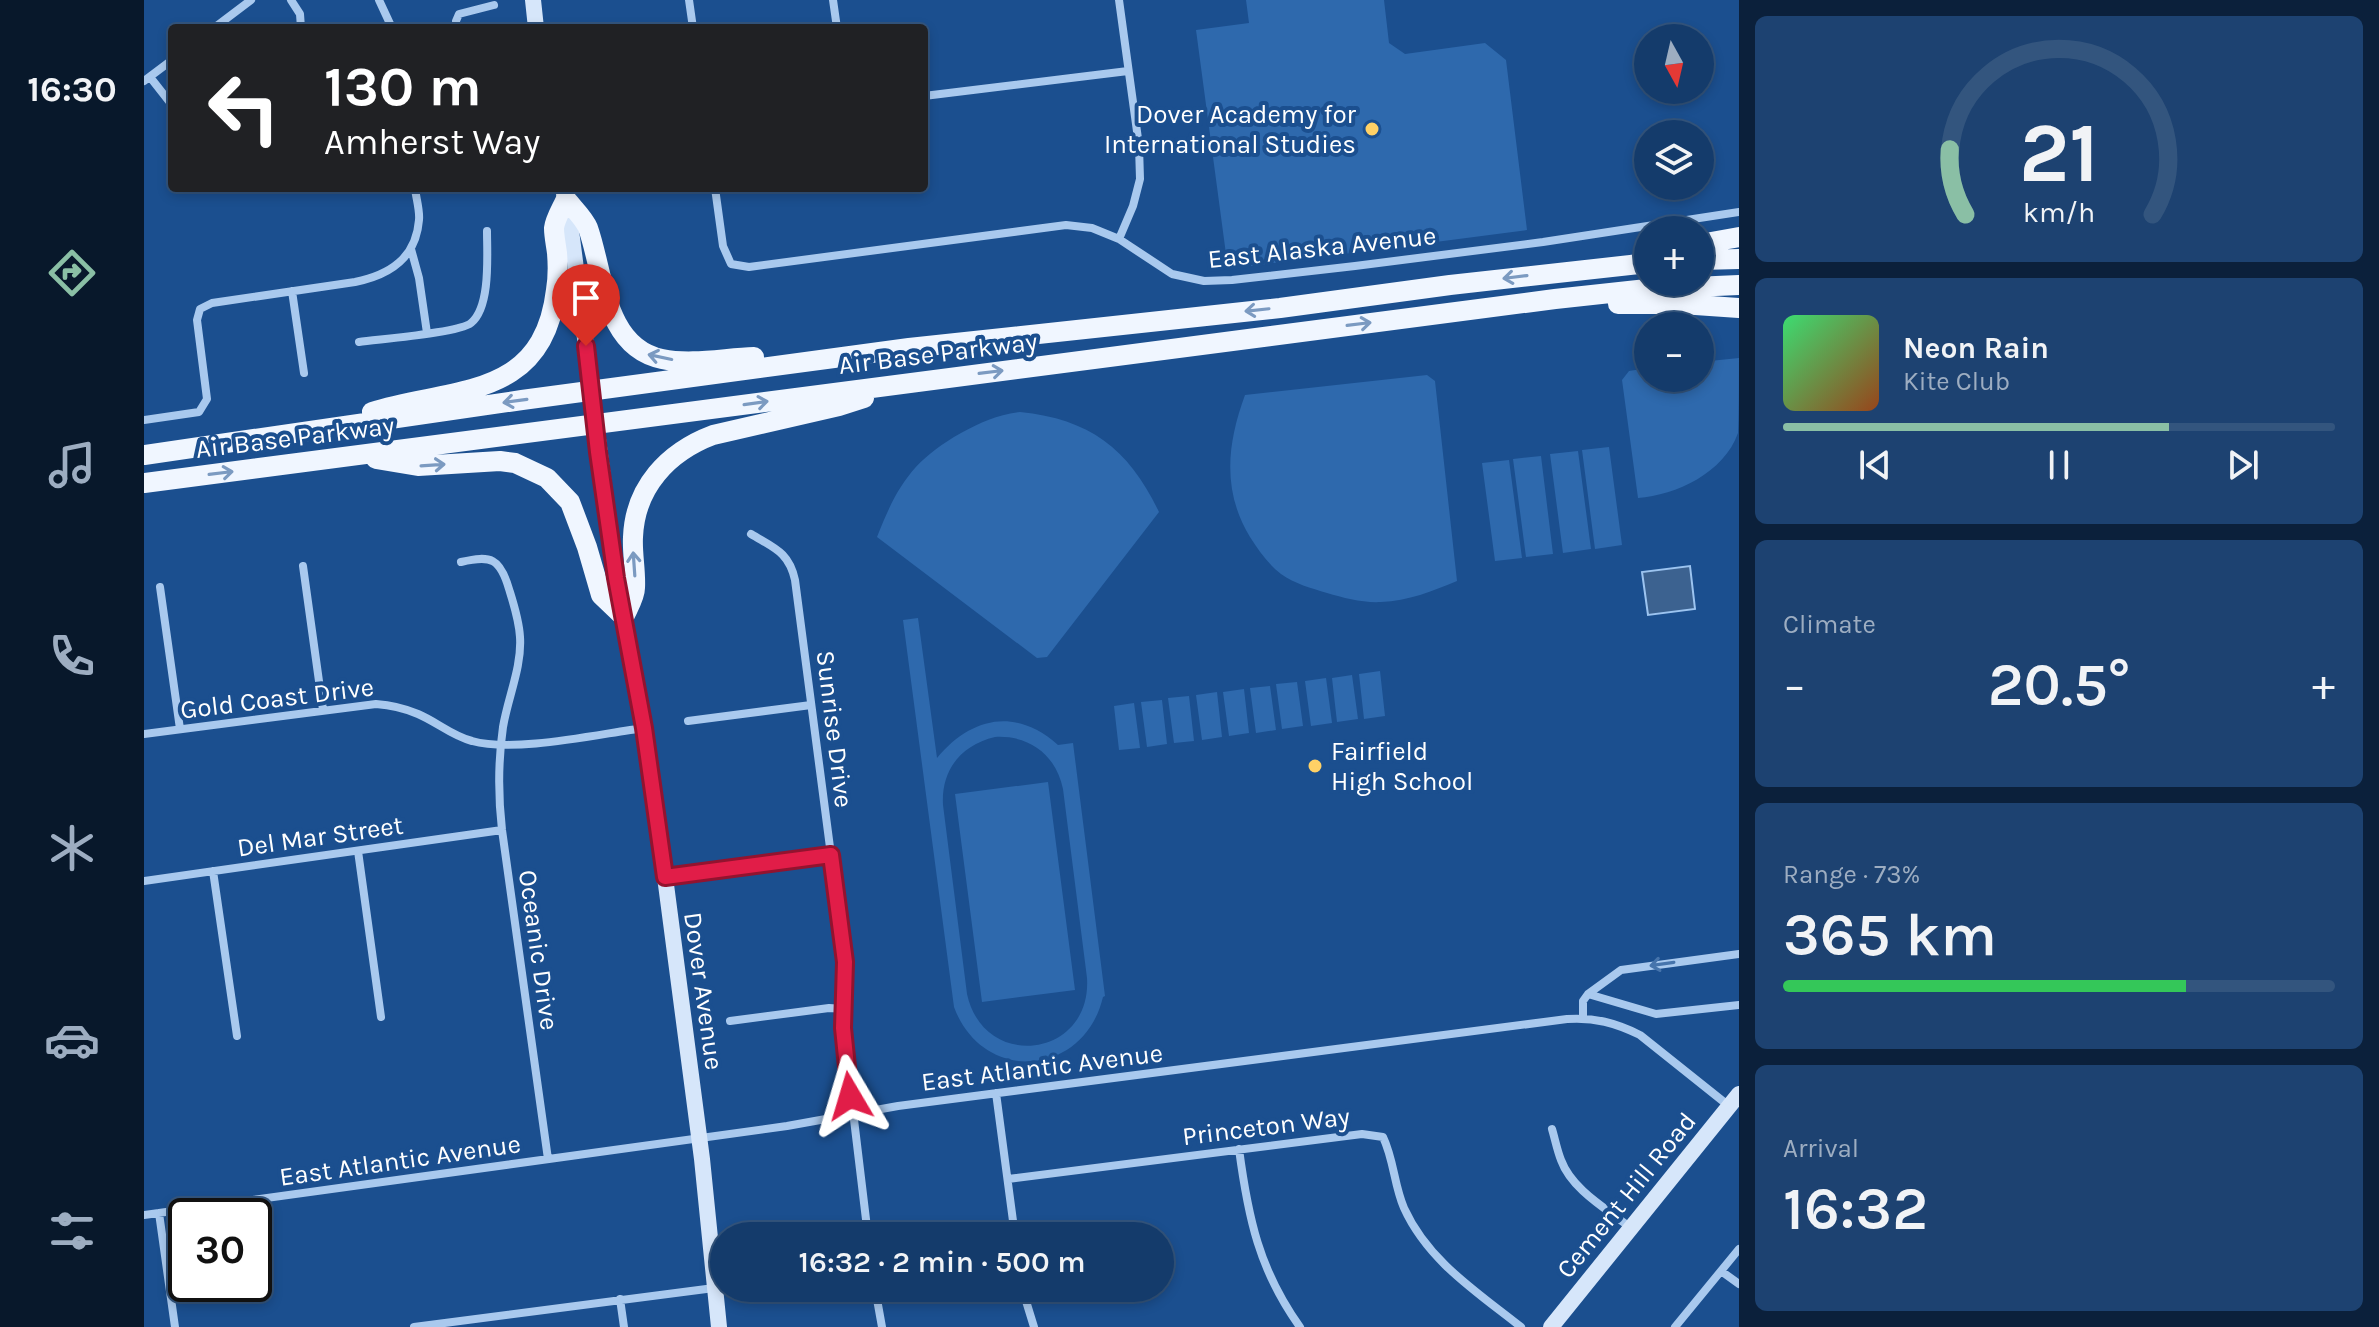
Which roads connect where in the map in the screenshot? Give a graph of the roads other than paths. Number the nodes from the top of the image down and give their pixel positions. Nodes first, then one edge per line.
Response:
1 (251, 0) edge
2 (291, 0) edge
3 (379, 0) edge
4 (533, 0) edge
5 (689, 0) edge
6 (833, 0) edge
7 (1119, 0) edge
8 (494, 5) dead end
9 (219, 24) edge
10 (301, 24) edge
11 (390, 24) edge
12 (456, 24) edge
13 (536, 24) edge
14 (692, 24) edge
15 (836, 24) edge
16 (168, 63) edge
17 (1128, 71) junction
18 (147, 79) edge
19 (928, 96) edge
20 (168, 101) edge
21 (416, 192) edge
22 (716, 192) edge
23 (564, 194) edge
24 (1739, 212) edge
25 (487, 231) dead end
26 (1739, 237) edge
27 (1119, 239) junction
28 (1714, 241) edge
29 (411, 249) junction
30 (1634, 256) edge
31 (1739, 259) edge
32 (1714, 260) edge
33 (1634, 264) edge
34 (1552, 273) junction
35 (1739, 285) edge
36 (292, 291) junction
37 (1555, 299) junction
38 (1739, 308) edge
39 (427, 333) junction
40 (359, 342) dead end
41 (821, 360) junction
42 (304, 373) dead end
43 (913, 382) junction
44 (592, 390) junction
45 (144, 420) edge
46 (596, 424) junction
47 (319, 431) junction
48 (144, 455) edge
49 (355, 455) junction
50 (144, 483) edge
51 (751, 534) dead end
52 (461, 562) dead end
53 (303, 566) dead end
54 (160, 587) dead end
55 (624, 617) junction
56 (811, 705) junction
57 (323, 710) junction
58 (688, 721) dead end
59 (644, 728) junction
60 (180, 729) junction
61 (144, 734) edge
62 (501, 745) junction
63 (502, 830) junction
64 (358, 851) junction
65 (831, 855) junction
66 (213, 871) junction
67 (665, 877) junction
68 (144, 881) edge
69 (1739, 954) edge
70 (1588, 994) junction
71 (1739, 1005) edge
72 (844, 1009) junction
73 (381, 1017) dead end
74 (1583, 1018) junction
75 (730, 1021) dead end
76 (237, 1036) dead end
77 (996, 1093) junction
78 (1734, 1100) edge
79 (852, 1114) junction
80 (1552, 1129) dead end
81 (700, 1138) junction
82 (1239, 1149) junction
83 (548, 1159) junction
84 (1008, 1179) junction
85 (159, 1213) junction
86 (144, 1215) edge
87 (866, 1222) edge
88 (1013, 1222) edge
89 (1631, 1228) junction
90 (710, 1237) edge
91 (1739, 1249) edge
92 (1721, 1271) junction
93 (1739, 1284) edge
94 (710, 1288) edge
95 (620, 1299) junction
96 (716, 1302) edge
97 (878, 1302) edge
98 (1026, 1302) edge
99 (472, 1323) edge
100 (175, 1327) edge
101 (414, 1327) edge
102 (624, 1327) edge
103 (719, 1327) edge
104 (882, 1327) edge
105 (1034, 1327) edge
106 (1300, 1327) edge
107 (1521, 1327) edge
108 (1551, 1327) edge
109 (1675, 1327) edge

1 - 9 street
2 - 10 street
3 - 11 street
4 - 13 main road
5 - 14 street
6 - 15 street
7 - 17 street
8 - 12 street
16 - 18 street
17 - 19 street
17 - 27 street
18 - 20 street
21 - 29 street
22 - 27 street, East Alaska Avenue
41 -> 23 main road
23 - 44 main road, Dover Avenue
23 - 47 main road
24 - 27 street, East Alaska Avenue
25 - 39 street
26 - 28 main road
29 - 36 street
29 - 39 street
30 - 34 main road
31 - 32 main road
33 - 34 main road, Air Base Parkway
34 -> 41 main road, Air Base Parkway
35 - 37 main road, Air Base Parkway
36 - 42 street
36 - 45 street
37 - 38 main road
43 -> 37 main road, Air Base Parkway
39 - 40 street
41 - 44 main road, Air Base Parkway
46 -> 43 main road, Air Base Parkway
55 -> 43 main road
44 - 46 main road, Dover Avenue
44 -> 47 main road, Air Base Parkway
46 - 49 main road, Air Base Parkway
46 - 55 main road, Dover Avenue
47 - 48 main road, Air Base Parkway
50 -> 49 main road, Air Base Parkway
49 -> 55 main road
51 - 56 street, Sunrise Drive
52 - 62 street, Oceanic Drive
53 - 57 street
54 - 60 street
55 - 59 main road, Dover Avenue
56 - 58 street
56 - 65 street, Sunrise Drive
57 - 60 street, Gold Coast Drive
57 - 62 street, Gold Coast Drive
59 - 62 street, Gold Coast Drive
59 - 67 main road, Dover Avenue
60 - 61 street, Gold Coast Drive
62 - 63 street, Oceanic Drive
63 - 64 street, Del Mar Street
63 - 83 street, Oceanic Drive
64 - 66 street, Del Mar Street
64 - 73 street
65 - 67 street
65 - 72 street, Sunrise Drive
66 - 68 street, Del Mar Street
66 - 76 street
67 - 81 main road, Dover Avenue
69 -> 70 street
70 - 71 street
70 - 74 street
72 - 75 street
72 - 79 street, Sunrise Drive
74 - 77 street, East Atlantic Avenue
74 - 78 street, East Atlantic Avenue
77 - 79 street, East Atlantic Avenue
77 - 84 street
78 - 89 main road, Cement Hill Road
79 - 81 street, East Atlantic Avenue
79 - 87 street, Sunrise Drive
80 - 89 street
81 - 83 street, East Atlantic Avenue
81 - 90 main road, Dover Avenue
82 - 84 street, Princeton Way
82 - 106 street
82 - 107 street, Princeton Way
83 - 85 street, East Atlantic Avenue
84 - 88 street
85 - 86 street, East Atlantic Avenue
85 - 100 street
89 - 108 main road, Cement Hill Road
91 - 92 street
92 - 93 street
92 - 109 street
94 - 95 street
95 - 99 street
95 - 102 street
96 - 103 main road, Dover Avenue
97 - 104 street
98 - 105 street
99 - 101 street

